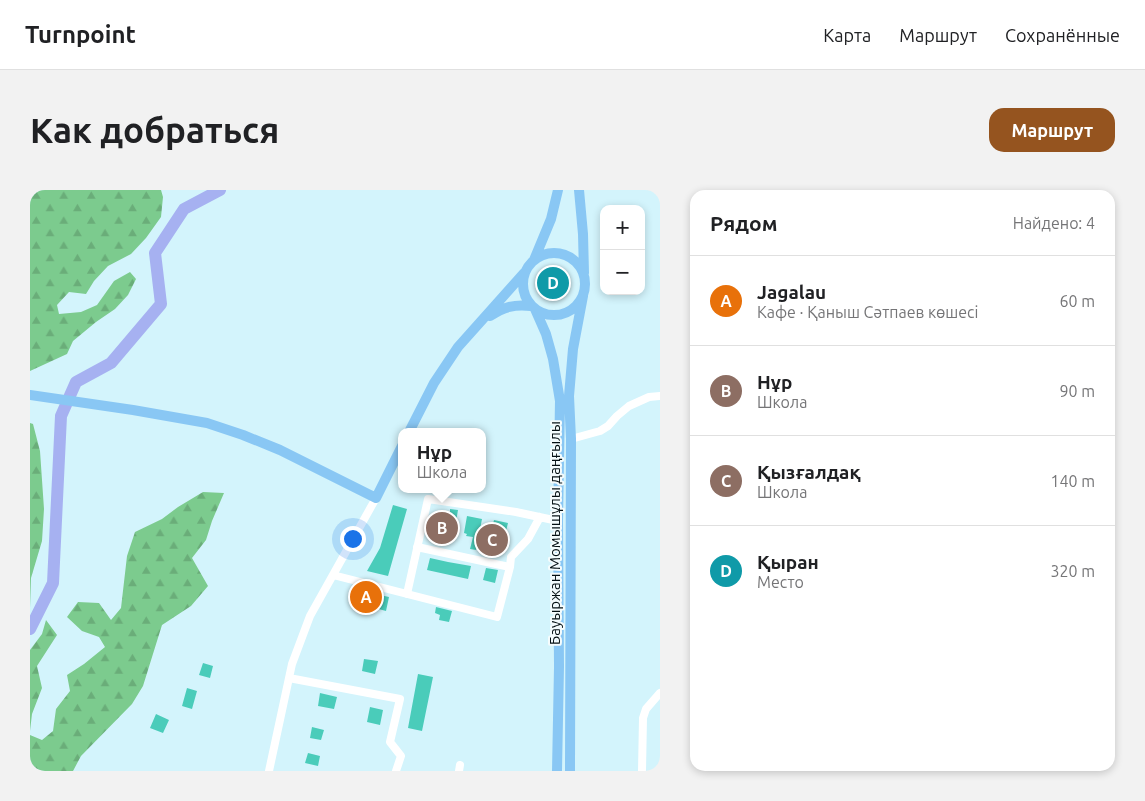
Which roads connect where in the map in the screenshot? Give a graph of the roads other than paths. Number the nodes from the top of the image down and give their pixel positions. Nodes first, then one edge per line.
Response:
1 (558, 190) edge
2 (580, 190) edge
3 (534, 260) junction
4 (524, 273) junction
5 (584, 277) junction
6 (583, 296) junction
7 (533, 308) junction
8 (483, 320) junction
9 (30, 394) edge
10 (660, 396) edge
11 (411, 428) edge
12 (571, 439) junction
13 (398, 454) edge
14 (376, 498) junction
15 (540, 517) junction
16 (558, 520) junction
17 (417, 547) junction
18 (510, 567) junction
19 (333, 575) junction
20 (407, 594) junction
21 (289, 678) junction
22 (660, 693) edge
23 (558, 745) junction
24 (570, 745) junction
25 (268, 771) edge
26 (396, 771) edge
27 (557, 771) edge
28 (570, 771) edge
29 (642, 771) edge

1 - 3 main road
2 - 5 main road
3 - 4 main road
3 - 5 main road
4 - 7 main road
4 - 8 main road
5 - 6 main road
6 - 7 main road
6 - 12 main road, Бауыржан Момышұлы даңғылы
7 - 8 main road
7 - 16 main road, Бауыржан Момышұлы даңғылы
8 - 11 main road
9 - 14 main road
10 - 12 street
12 - 24 main road, Бауыржан Момышұлы даңғылы
13 - 14 main road
14 - 19 street
15 - 16 street
15 - 17 street
15 - 18 street
16 - 23 main road, Бауыржан Момышұлы даңғылы
17 - 18 street
17 - 20 street
18 - 20 street
19 - 20 street
19 - 21 street
21 - 25 street
21 - 26 street
22 - 29 street
23 - 24 main road
23 - 27 main road, Бауыржан Момышұлы даңғылы
24 - 28 main road, Бауыржан Момышұлы даңғылы

